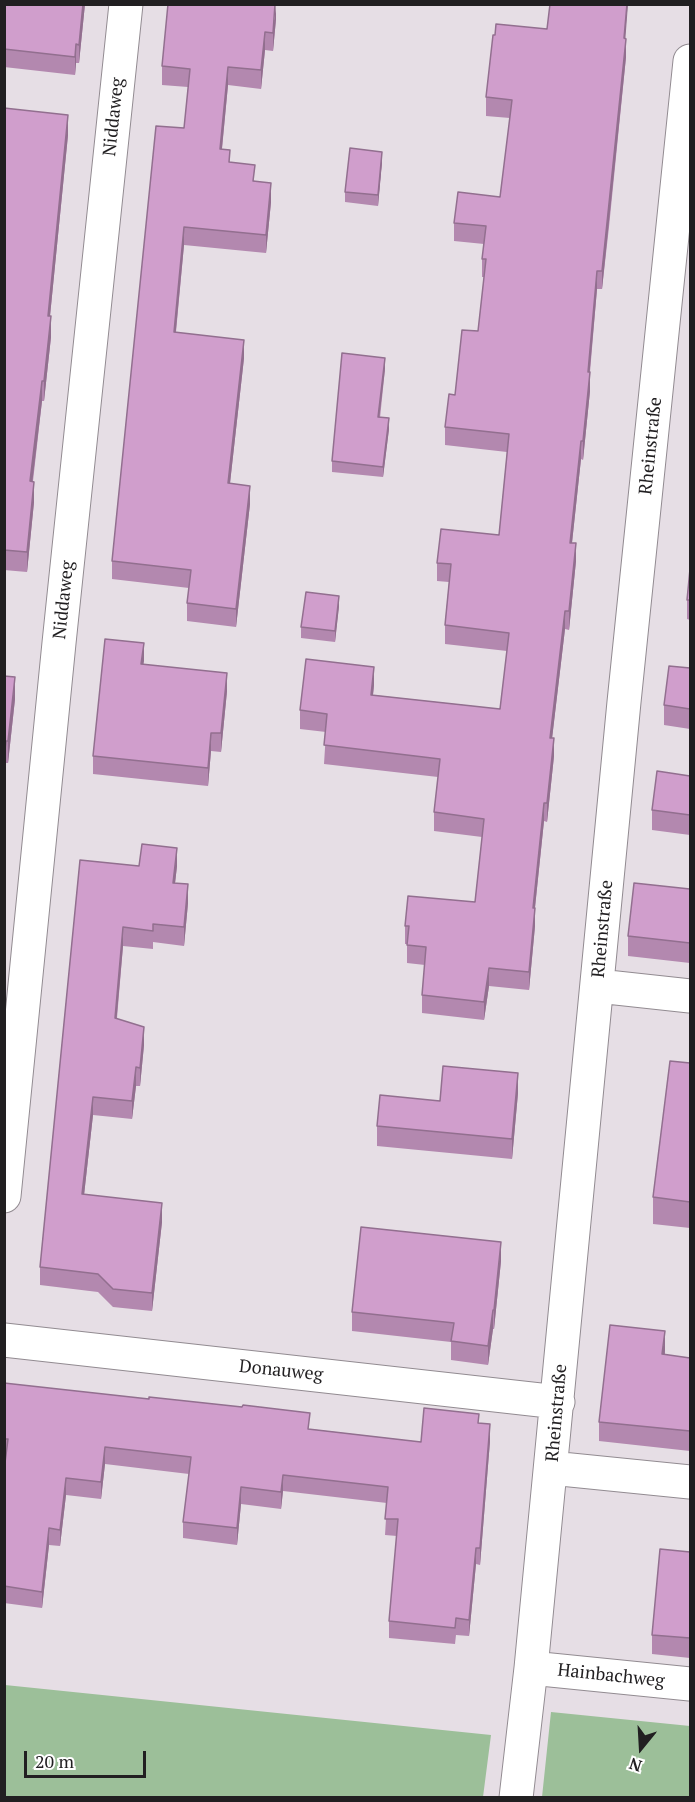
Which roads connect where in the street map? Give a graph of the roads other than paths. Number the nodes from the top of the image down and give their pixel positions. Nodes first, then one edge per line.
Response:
1 (126, 4) edge
2 (690, 61) edge
3 (598, 986) junction
4 (690, 996) edge
5 (4, 1196) edge
6 (4, 1340) edge
7 (558, 1402) junction
8 (551, 1468) junction
9 (690, 1482) edge
10 (531, 1668) junction
11 (690, 1684) edge
12 (516, 1797) edge

1 - 5 street, Niddaweg
2 - 3 street, Rheinstraße
3 - 4 street
3 - 7 street, Rheinstraße
6 - 7 street, Donauweg
7 - 8 street, Rheinstraße
8 - 9 street
8 - 10 street, Rheinstraße
10 - 11 street, Hainbachweg
10 - 12 street, Rheinstraße

